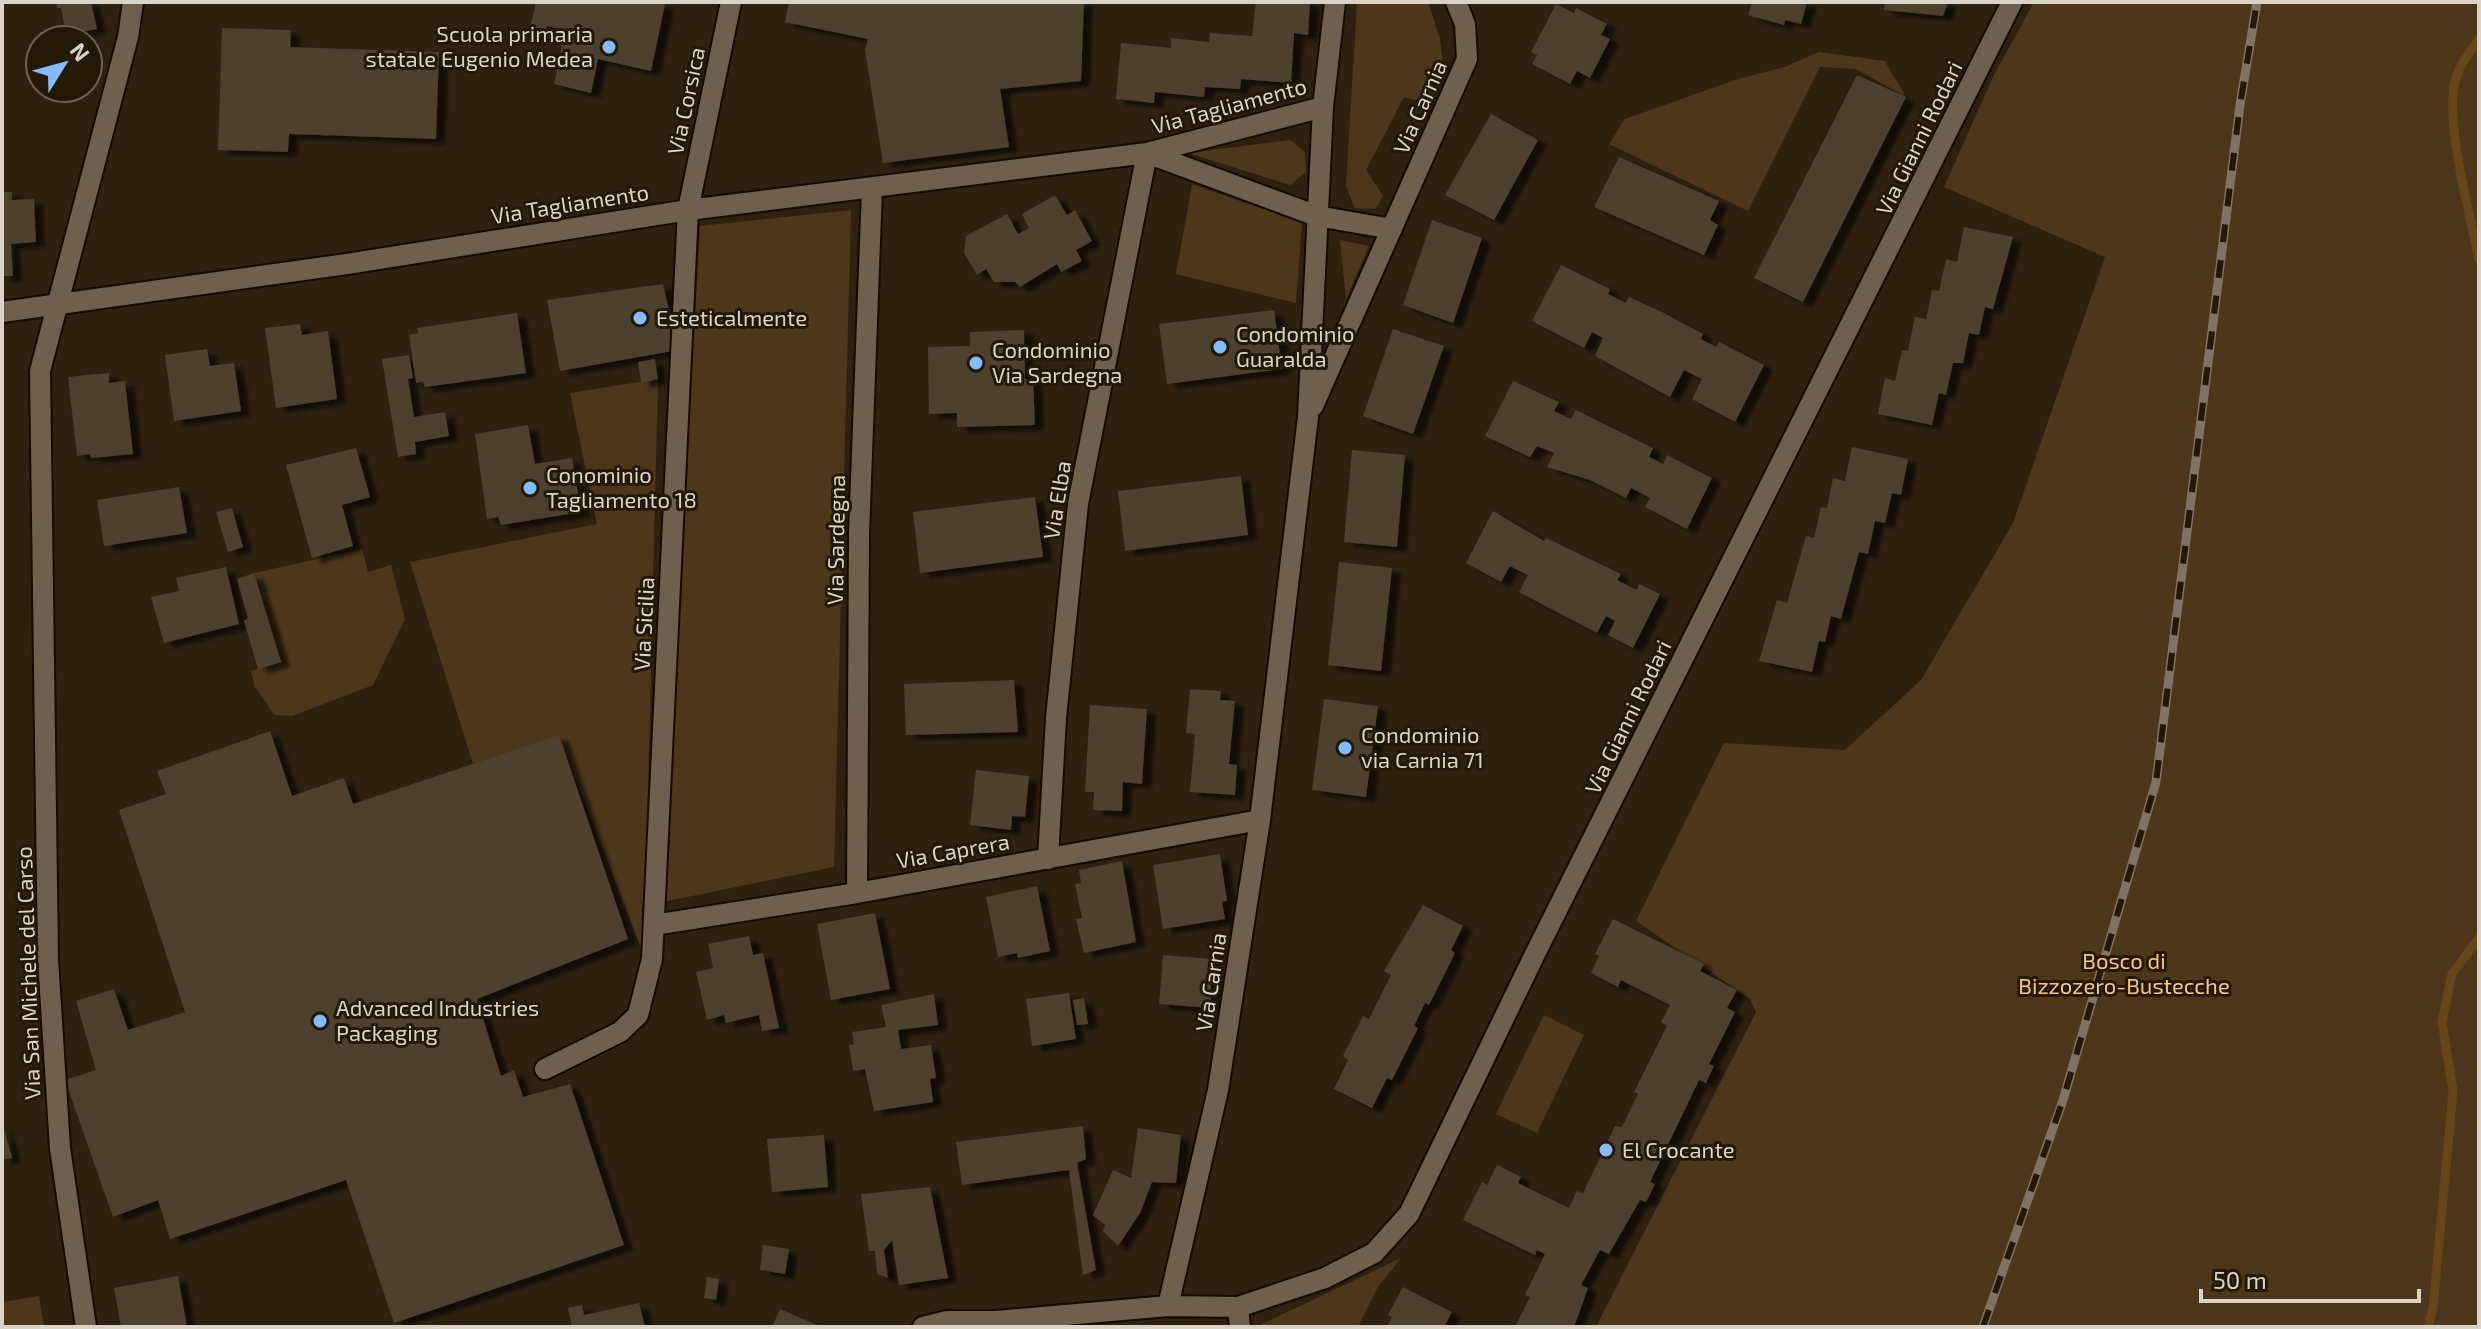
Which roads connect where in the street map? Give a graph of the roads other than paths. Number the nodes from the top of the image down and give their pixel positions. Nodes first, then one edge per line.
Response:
1 (133, 2) edge
2 (731, 2) edge
3 (1335, 2) edge
4 (1456, 2) edge
5 (2012, 2) edge
6 (1323, 107) junction
7 (1147, 153) junction
8 (872, 189) junction
9 (688, 210) junction
10 (1317, 216) junction
11 (1392, 229) junction
12 (55, 304) junction
13 (2, 312) edge
14 (1308, 417) junction
15 (1260, 820) junction
16 (1048, 859) junction
17 (857, 893) junction
18 (654, 925) junction
19 (545, 1069) dead end
20 (1168, 1306) junction
21 (1239, 1317) edge
22 (86, 1327) edge
23 (923, 1327) edge

1 - 12 street, Via San Michele del Carso
2 - 9 street, Via Corsica
3 - 6 street, Via Carnia
4 - 11 street, Via Carnia
5 - 21 street, Via Gianni Rodari
6 - 7 street, Via Tagliamento
6 - 10 street, Via Carnia
7 - 8 street, Via Tagliamento
7 - 10 street, Via Tagliamento
7 - 16 street, Via Elba
8 - 9 street, Via Tagliamento
8 - 17 street, Via Sardegna
9 - 12 street, Via Tagliamento
9 - 18 street, Via Sicilia
10 - 11 street
10 - 14 street, Via Carnia
11 - 14 street, Via Carnia
12 - 13 street, Via Tagliamento
12 - 22 street, Via San Michele del Carso
14 - 15 street, Via Carnia
15 - 16 street, Via Caprera
15 - 20 street, Via Carnia
16 - 17 street, Via Caprera
17 - 18 street, Via Caprera
18 - 19 street, Via Sicilia
20 - 21 street, Via Gianni Rodari
20 - 23 street

